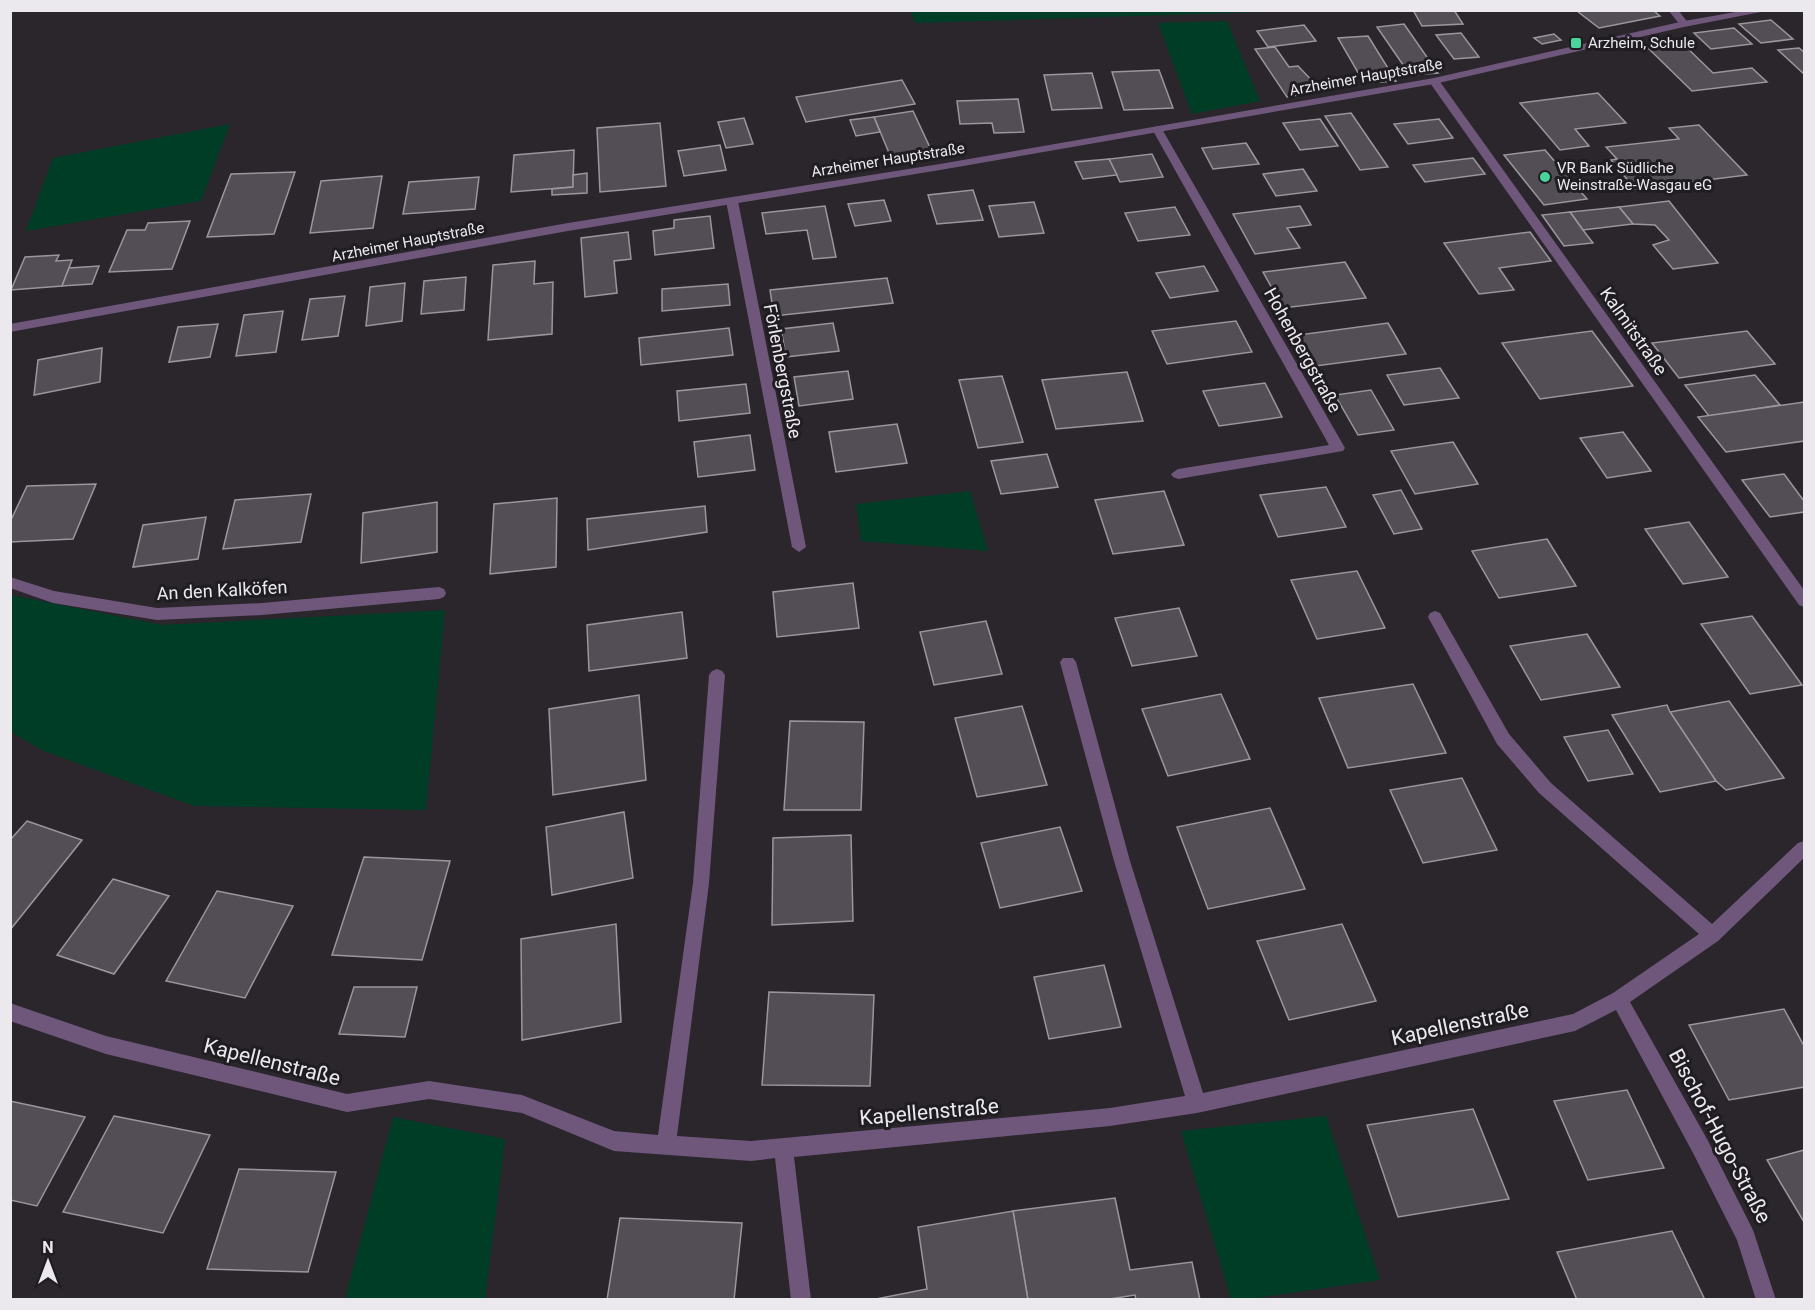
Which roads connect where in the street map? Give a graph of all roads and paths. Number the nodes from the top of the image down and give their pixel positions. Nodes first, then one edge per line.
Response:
1 (1672, 10) edge
2 (1767, 10) edge
3 (1684, 24) junction
4 (1434, 81) junction
5 (1157, 129) junction
6 (732, 201) junction
7 (10, 328) edge
8 (1178, 474) dead end
9 (799, 547) dead end
10 (10, 582) edge
11 (440, 593) dead end
12 (1804, 601) edge
13 (1435, 617) dead end
14 (1068, 662) dead end
15 (717, 675) dead end
16 (1804, 848) edge
17 (1712, 935) junction
18 (1620, 999) junction
19 (10, 1012) edge
20 (1197, 1104) junction
21 (666, 1145) junction
22 (783, 1148) junction
23 (801, 1299) edge
24 (1766, 1299) edge

1 - 3 street
2 - 3 street, Arzheimer Hauptstraße
3 - 4 street, Arzheimer Hauptstraße
4 - 5 street, Arzheimer Hauptstraße
4 - 12 street, Kalmitstraße
5 - 6 street, Arzheimer Hauptstraße
5 - 8 street, Hohenbergstraße
6 - 7 street, Arzheimer Hauptstraße
6 - 9 street, Förlenbergstraße
10 - 11 street, An den Kalköfen
13 - 17 street
14 - 20 street
15 - 21 street
16 - 17 street, Kapellenstraße
17 - 18 street, Kapellenstraße
18 - 20 street, Kapellenstraße
18 - 24 street, Bischof-Hugo-Straße
19 - 21 street, Kapellenstraße
20 - 22 street, Kapellenstraße
21 - 22 street, Kapellenstraße
22 - 23 street

